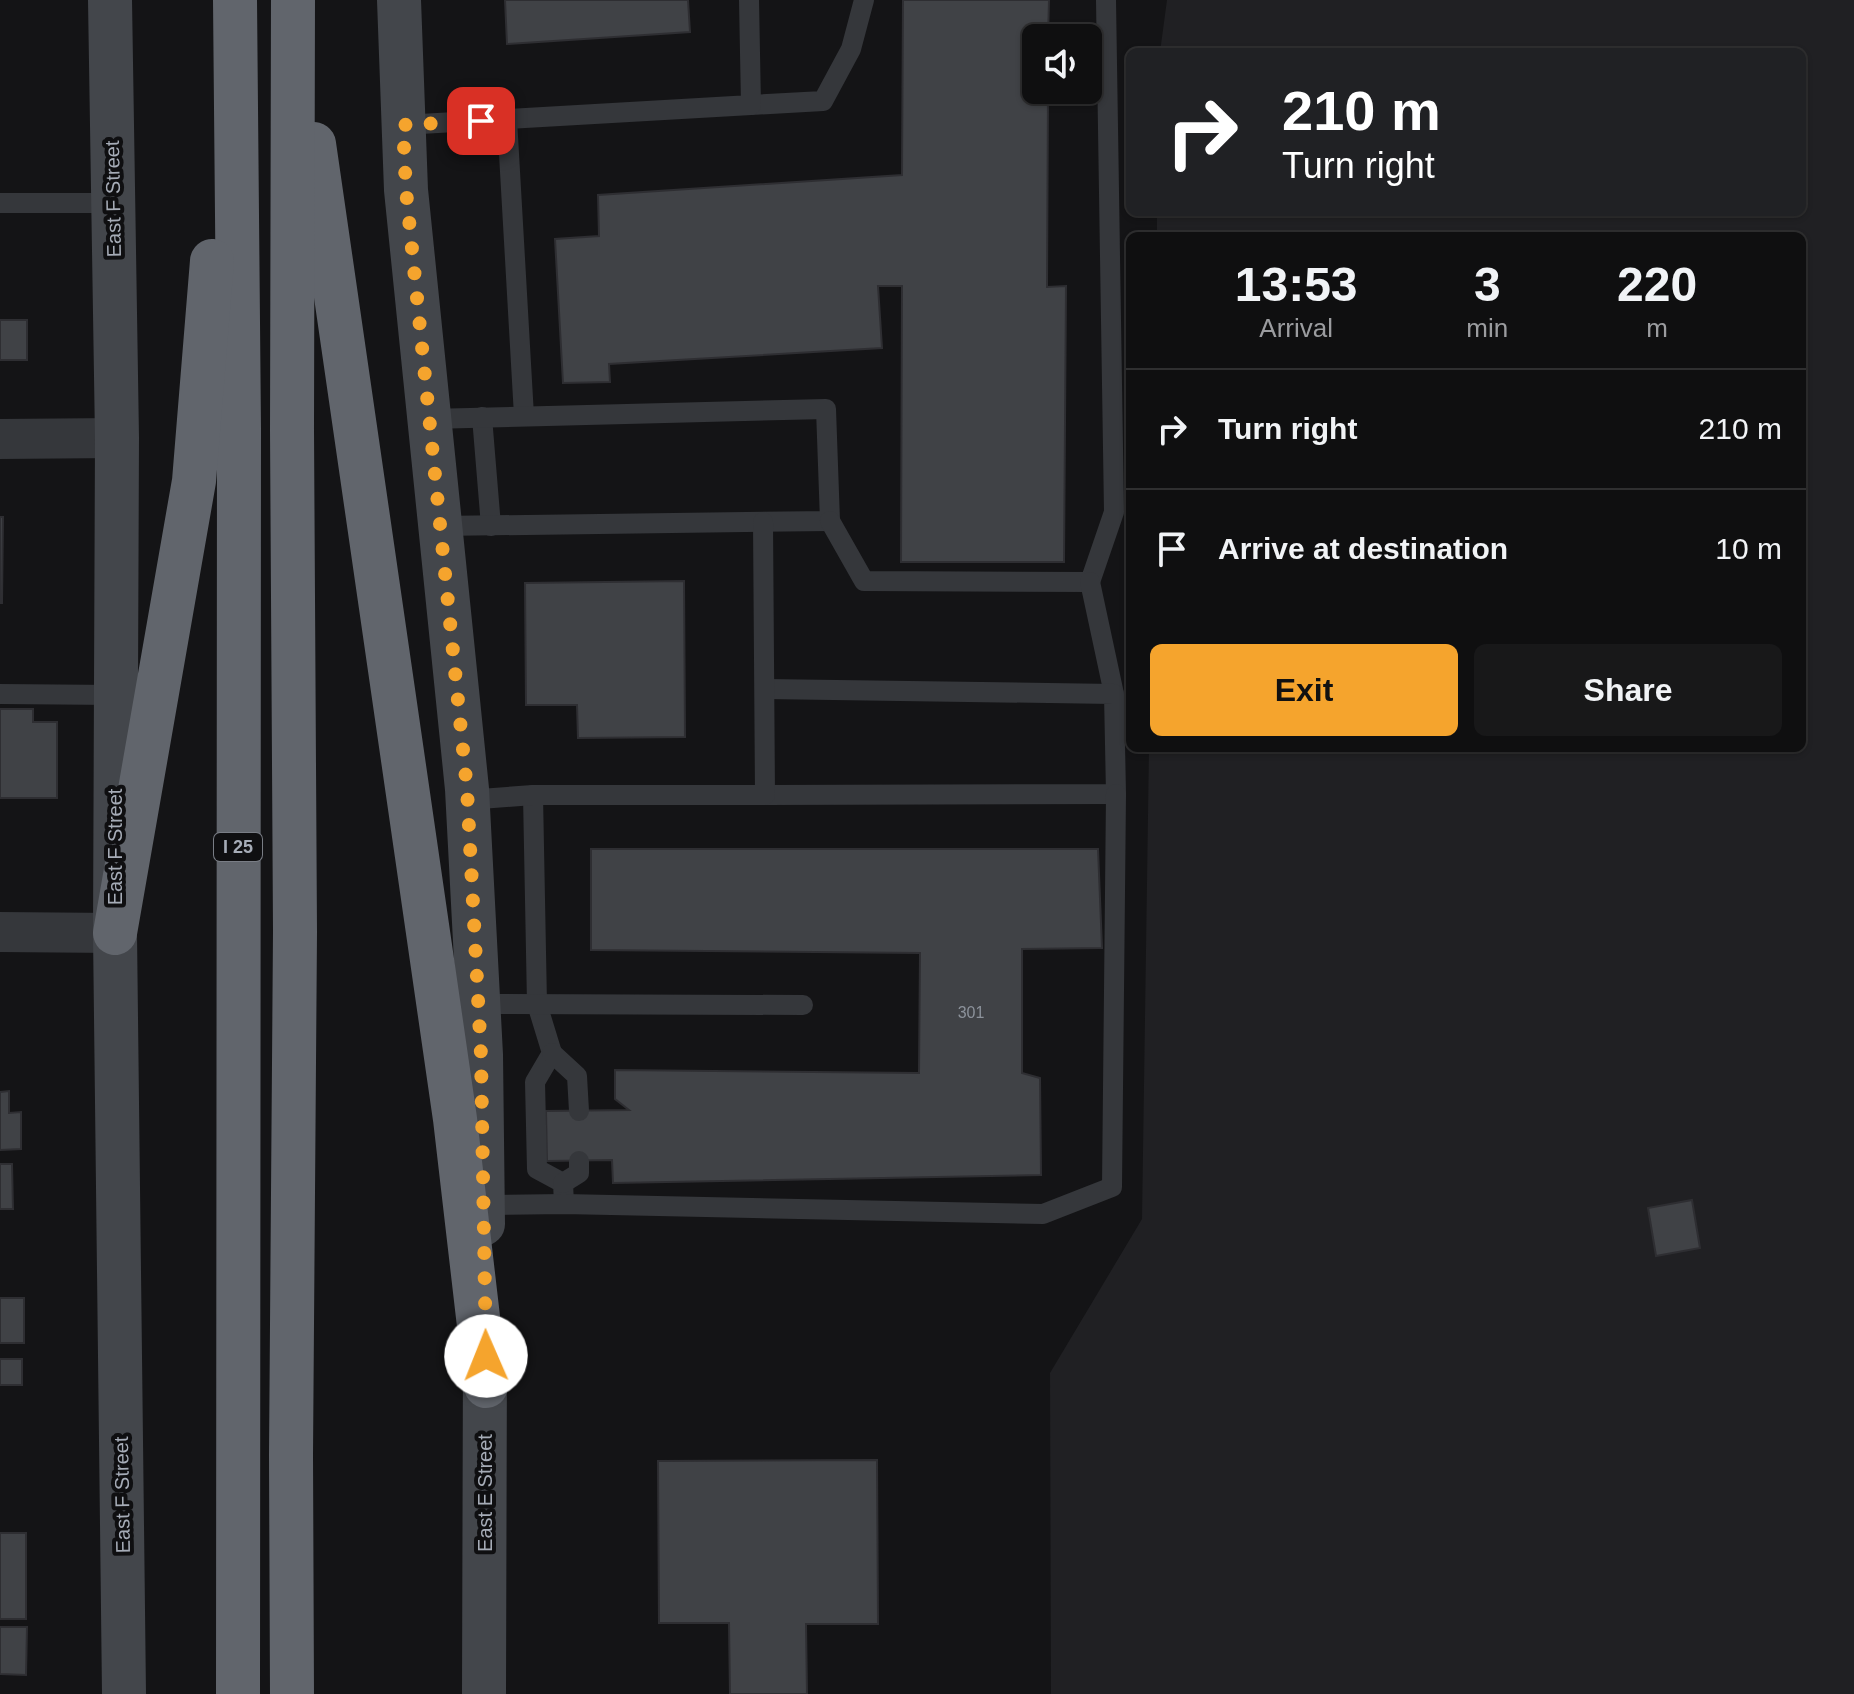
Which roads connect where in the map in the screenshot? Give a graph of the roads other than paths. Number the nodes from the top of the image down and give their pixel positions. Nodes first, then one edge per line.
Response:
1 (110, 0) edge
2 (235, 0) edge
3 (293, 0) edge
4 (399, 0) edge
5 (749, 0) edge
6 (864, 0) edge
7 (1106, 0) edge
8 (751, 105) junction
9 (507, 119) junction
10 (403, 125) junction
11 (0, 203) edge
12 (113, 203) junction
13 (524, 416) junction
14 (482, 417) junction
15 (429, 419) junction
16 (117, 438) junction
17 (0, 439) edge
18 (830, 521) junction
19 (763, 522) junction
20 (440, 526) junction
21 (491, 526) junction
22 (1090, 582) junction
23 (765, 689) junction
24 (0, 694) edge
25 (1114, 694) junction
26 (116, 695) junction
27 (1116, 794) junction
28 (533, 795) junction
29 (765, 795) junction
30 (467, 800) junction
31 (0, 932) edge
32 (115, 933) junction
33 (478, 1004) junction
34 (537, 1004) junction
35 (803, 1005) dead end
36 (552, 1053) junction
37 (579, 1111) dead end
38 (579, 1161) dead end
39 (563, 1183) junction
40 (564, 1204) junction
41 (483, 1205) junction
42 (486, 1386) junction
43 (124, 1694) edge
44 (238, 1694) edge
45 (292, 1694) edge
46 (484, 1694) edge

1 - 12 main road, East F Street
2 - 32 highway
2 - 44 highway, I 25
3 - 42 highway
3 - 45 highway
4 - 10 main road, East E Street
5 - 8 lane
6 - 8 lane
7 - 22 lane
8 - 9 lane
9 - 10 lane
9 - 13 lane
10 - 15 main road, East E Street
11 - 12 lane
12 - 16 main road, East F Street
13 - 14 lane
13 - 18 lane
14 - 15 lane
14 - 21 lane
15 - 20 main road, East E Street
16 - 17 street
16 - 26 main road, East F Street
18 - 19 lane
18 - 22 lane
19 - 21 lane
19 - 23 lane
20 - 21 lane
20 - 30 main road, East E Street
22 - 25 lane
23 - 25 lane
23 - 29 lane
24 - 26 lane
25 - 27 lane
26 - 32 main road, East F Street
27 - 29 lane
27 - 40 lane
28 - 29 lane
28 - 30 lane
28 - 34 lane
30 - 33 main road, East E Street
31 - 32 street
32 - 43 main road, East F Street
33 - 34 lane
33 - 41 main road, East E Street
34 - 35 lane
34 - 36 lane
36 - 37 lane
36 - 39 lane
38 - 39 lane
39 - 40 lane
40 - 41 lane
41 - 42 main road, East E Street
42 - 46 main road, East E Street

